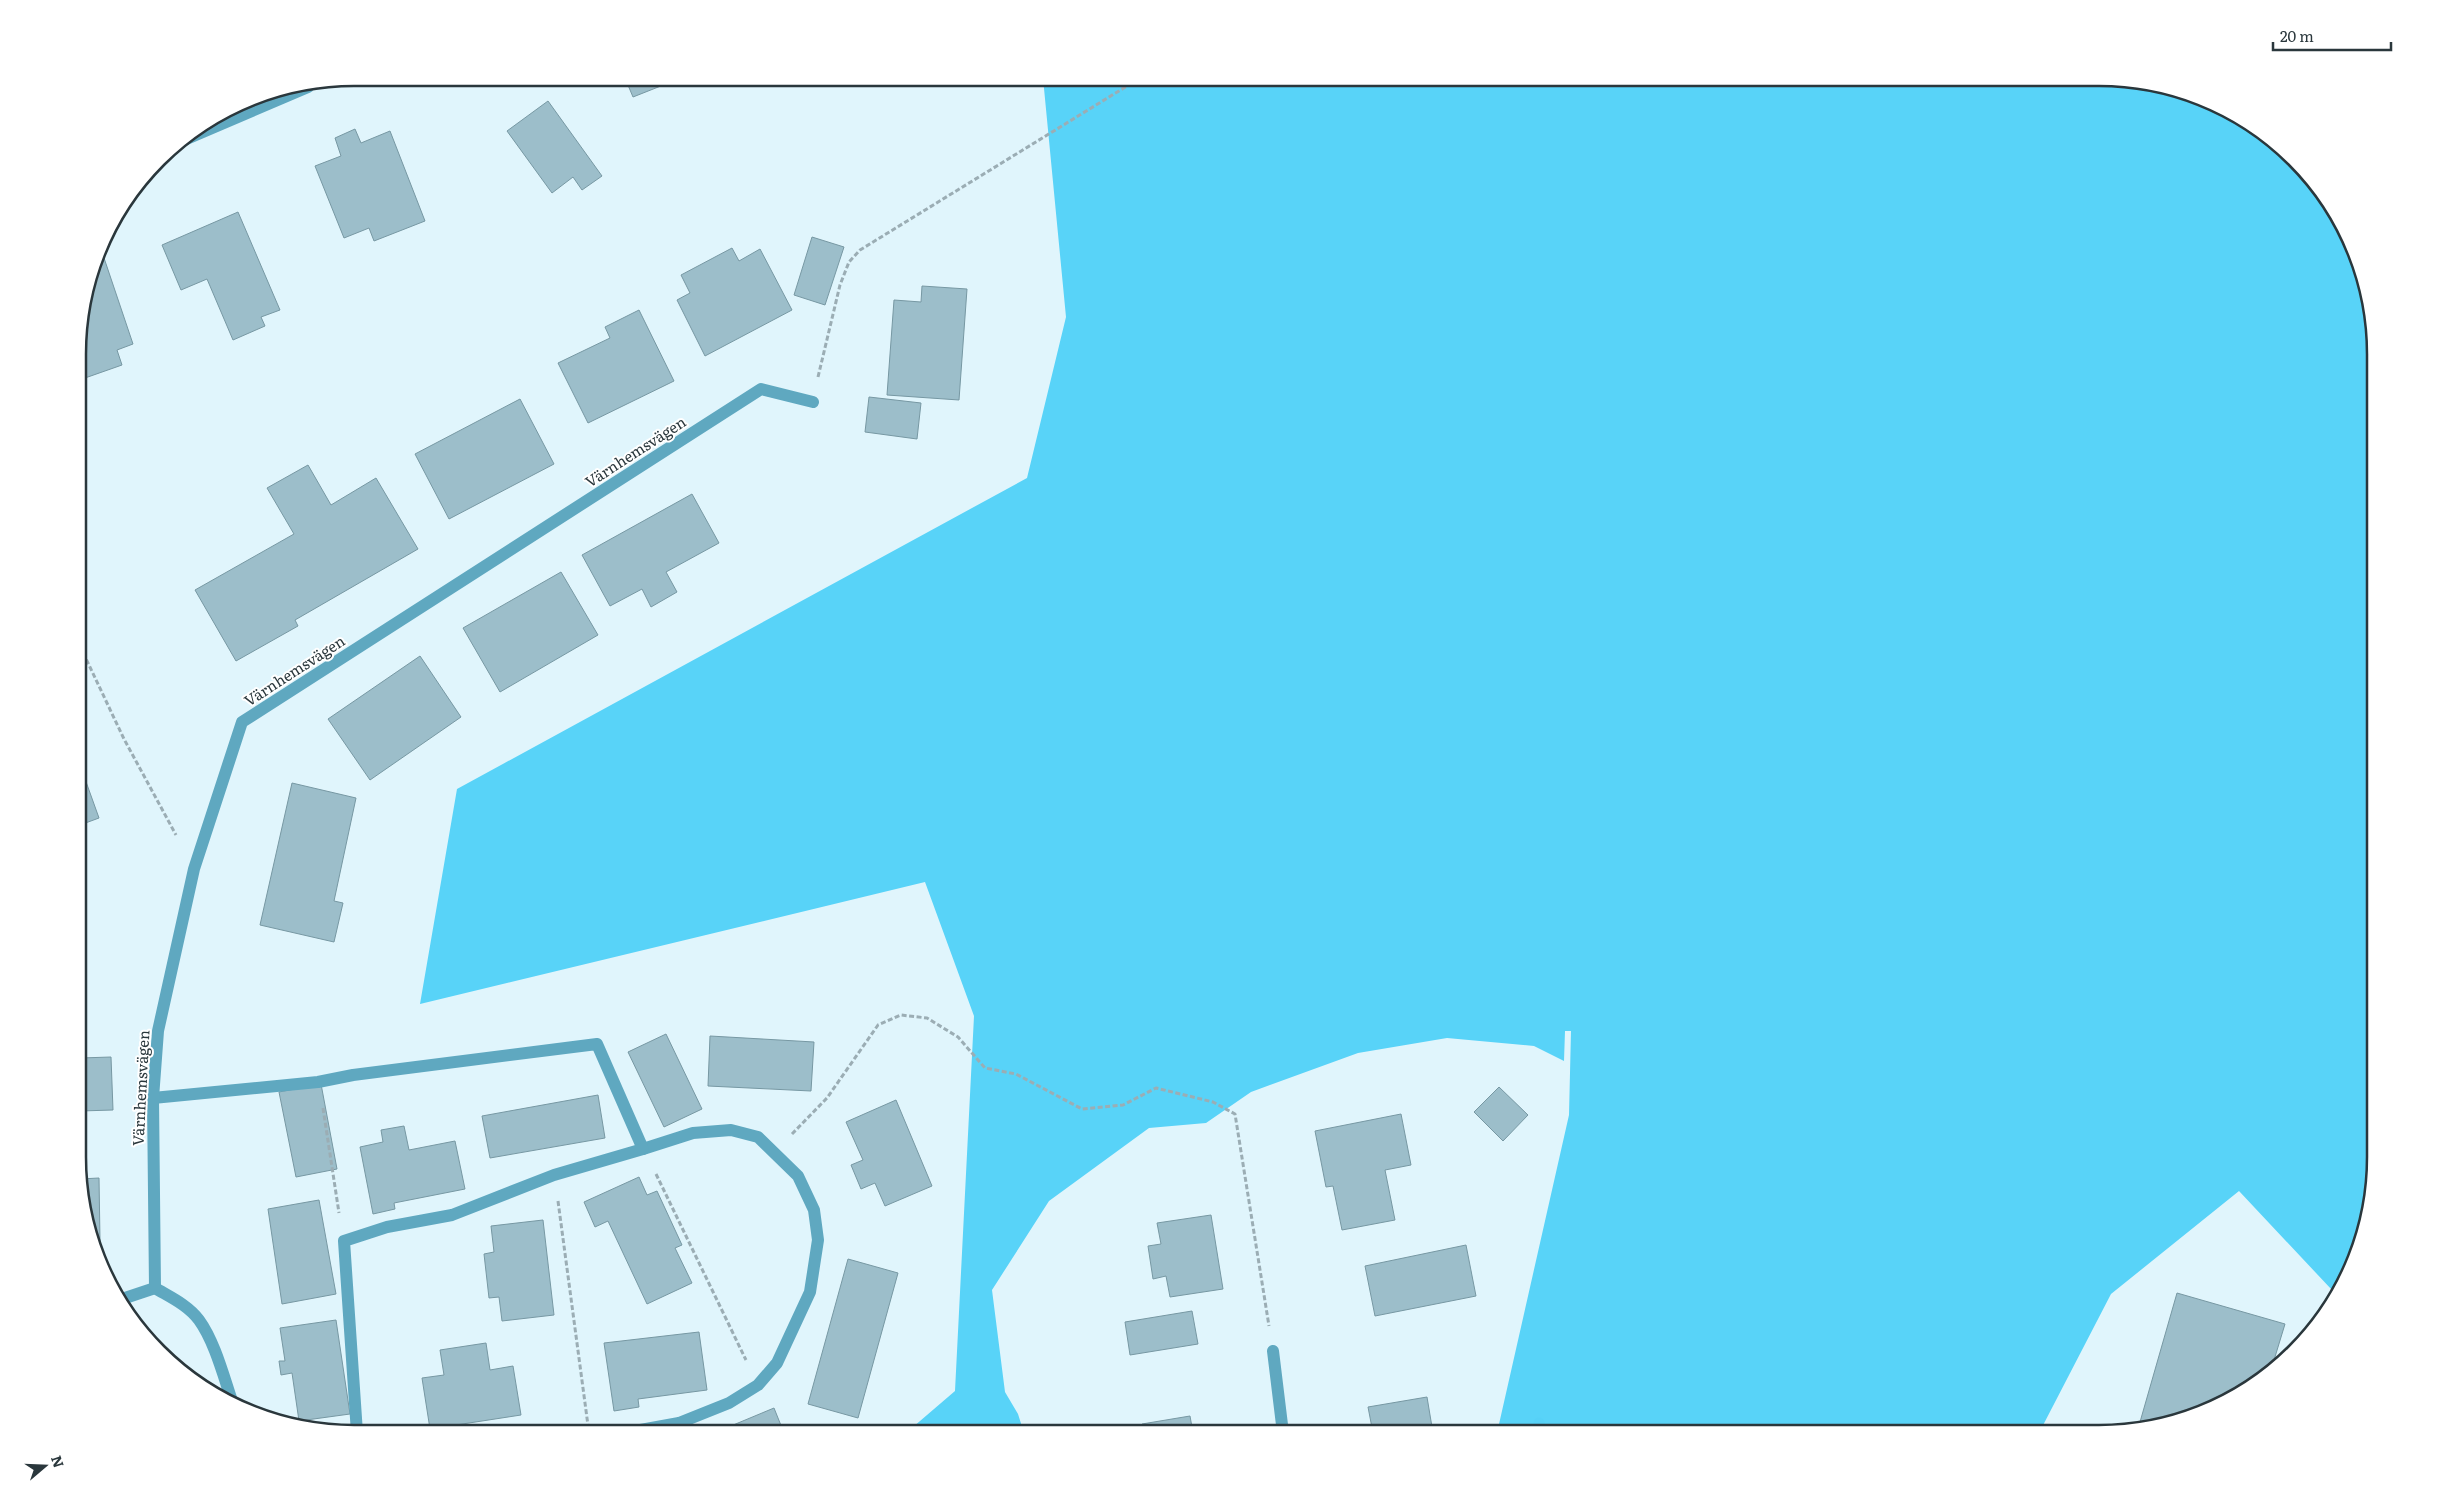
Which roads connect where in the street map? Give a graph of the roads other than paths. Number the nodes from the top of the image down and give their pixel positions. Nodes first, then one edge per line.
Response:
1 (294, 93) edge
2 (207, 130) edge
3 (813, 402) road end
4 (153, 1098) junction
5 (643, 1149) junction
6 (155, 1288) junction
7 (126, 1298) edge
8 (1273, 1351) road end
9 (229, 1394) edge
10 (356, 1425) edge
11 (668, 1425) edge
12 (1282, 1425) edge

1 - 2 street
3 - 4 street, Värnhemsvägen
4 - 5 street
4 - 6 street, Värnhemsvägen
5 - 10 street
5 - 11 street
6 - 7 street
6 - 9 street
8 - 12 street

